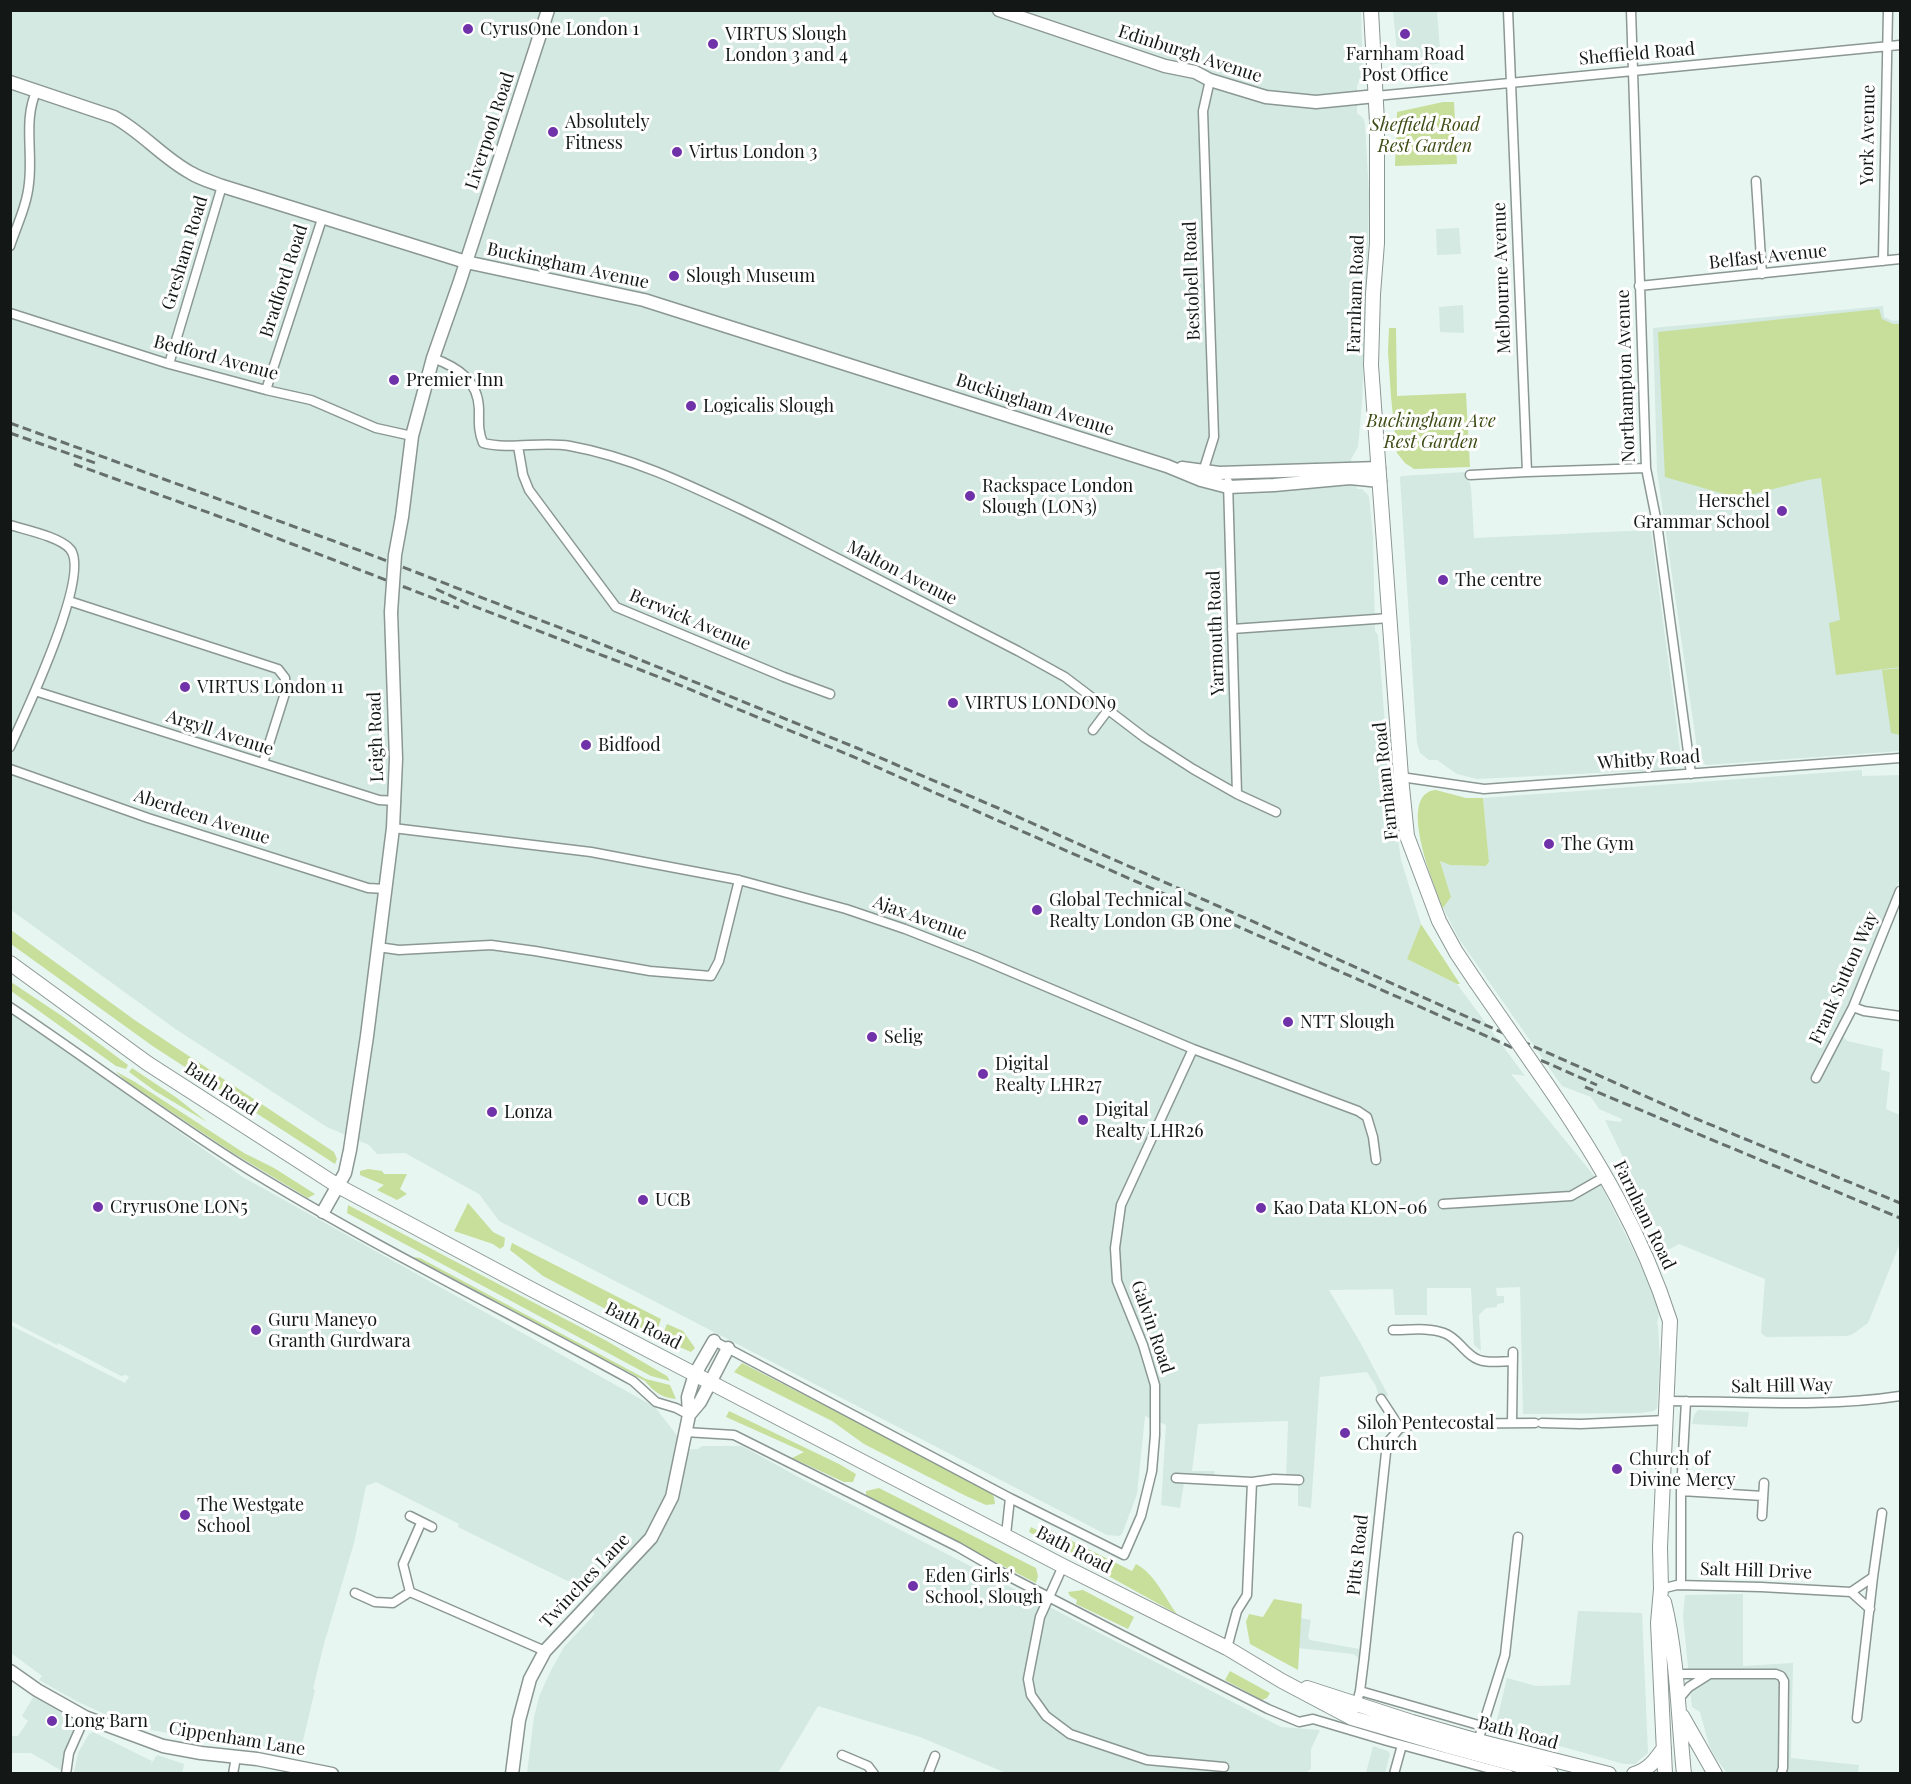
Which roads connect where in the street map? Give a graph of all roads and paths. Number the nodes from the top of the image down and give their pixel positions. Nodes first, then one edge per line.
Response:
1 (548, 10) edge
2 (999, 10) edge
3 (1371, 10) edge
4 (1508, 10) edge
5 (1631, 10) edge
6 (1888, 10) edge
7 (1900, 45) edge
8 (1886, 46) junction
9 (1632, 71) junction
10 (1210, 80) junction
11 (10, 82) edge
12 (1510, 82) junction
13 (37, 90) junction
14 (1376, 96) junction
15 (1756, 182) dead end
16 (222, 186) junction
17 (323, 216) junction
18 (10, 246) edge
19 (1900, 259) edge
20 (1882, 261) junction
21 (466, 262) junction
22 (1762, 274) junction
23 (1640, 286) junction
24 (10, 313) edge
25 (434, 358) junction
26 (169, 364) junction
27 (266, 390) junction
28 (412, 436) junction
29 (518, 446) junction
30 (1646, 468) junction
31 (1527, 471) junction
32 (1227, 472) junction
33 (1202, 475) junction
34 (1379, 475) junction
35 (1470, 476) dead end
36 (1228, 487) junction
37 (10, 525) edge
38 (69, 601) junction
39 (1390, 618) junction
40 (1232, 628) junction
41 (35, 691) junction
42 (830, 694) dead end
43 (1108, 710) junction
44 (1093, 730) dead end
45 (10, 747) edge
46 (1900, 758) edge
47 (263, 764) junction
48 (10, 769) edge
49 (1691, 774) junction
50 (1401, 777) junction
51 (1237, 794) junction
52 (396, 801) junction
53 (1276, 812) dead end
54 (393, 828) junction
55 (739, 880) junction
56 (385, 890) junction
57 (1900, 891) edge
58 (378, 948) junction
59 (10, 963) edge
60 (10, 1007) edge
61 (1853, 1007) junction
62 (1900, 1016) edge
63 (1193, 1049) junction
64 (1816, 1078) dead end
65 (1376, 1160) dead end
66 (1606, 1176) junction
67 (338, 1186) junction
68 (1443, 1204) dead end
69 (323, 1212) junction
70 (1393, 1330) dead end
71 (714, 1341) joint
72 (728, 1348) junction
73 (695, 1374) junction
74 (711, 1382) junction
75 (1899, 1395) edge
76 (1381, 1399) dead end
77 (1667, 1401) junction
78 (1686, 1401) junction
79 (689, 1415) junction
80 (1666, 1420) junction
81 (1512, 1423) junction
82 (1400, 1428) junction
83 (685, 1432) junction
84 (1176, 1478) dead end
85 (1299, 1480) dead end
86 (1252, 1482) junction
87 (1764, 1483) dead end
88 (1680, 1491) junction
89 (1763, 1496) junction
90 (1010, 1498) junction
91 (1882, 1513) dead end
92 (410, 1516) dead end
93 (1762, 1516) dead end
94 (421, 1523) junction
95 (432, 1527) dead end
96 (1006, 1535) junction
97 (1518, 1537) dead end
98 (1063, 1566) junction
99 (1873, 1577) junction
100 (1682, 1585) junction
101 (1661, 1589) junction
102 (410, 1592) junction
103 (1851, 1592) junction
104 (355, 1593) dead end
105 (1049, 1597) junction
106 (1870, 1609) junction
107 (1227, 1648) junction
108 (545, 1651) junction
109 (10, 1671) edge
110 (1711, 1673) junction
111 (1676, 1674) junction
112 (1356, 1704) junction
113 (1679, 1706) junction
114 (86, 1717) junction
115 (1857, 1718) dead end
116 (1482, 1726) junction
117 (1478, 1741) junction
118 (1402, 1745) junction
119 (1664, 1748) junction
120 (842, 1755) dead end
121 (236, 1756) junction
122 (935, 1756) dead end
123 (1224, 1767) dead end
124 (1544, 1772) edge
125 (66, 1773) edge
126 (233, 1773) edge
127 (332, 1773) edge
128 (512, 1773) edge
129 (874, 1773) edge
130 (928, 1773) edge
131 (1394, 1773) edge
132 (1509, 1773) edge
133 (1609, 1773) edge
134 (1634, 1773) edge
135 (1665, 1773) edge
136 (1684, 1773) edge
137 (1715, 1773) edge
138 (1781, 1773) edge

1 - 21 street, Liverpool Road
2 - 10 street, Edinburgh Avenue
3 - 14 main road, Farnham Road
4 - 12 street, Melbourne Avenue
5 - 9 street, Northampton Avenue
6 - 8 street, York Avenue
7 - 8 street, Sheffield Road
8 - 9 street, Sheffield Road
8 - 20 street, York Avenue
9 - 12 street, Sheffield Road
9 - 23 street, Northampton Avenue
10 - 14 street, Edinburgh Avenue
10 - 33 street, Bestobell Road
11 - 13 street, Buckingham Avenue
12 - 14 street, Sheffield Road
12 - 31 street, Melbourne Avenue
13 - 16 street, Buckingham Avenue
13 - 18 street
14 - 34 main road, Farnham Road
15 - 22 street
16 - 17 street, Buckingham Avenue
16 - 26 street, Gresham Road
17 - 21 street, Buckingham Avenue
17 - 27 street, Bradford Road
19 - 20 street, Belfast Avenue
20 - 22 street, Belfast Avenue
21 - 25 street, Leigh Road
21 - 33 street, Buckingham Avenue
22 - 23 street, Belfast Avenue
23 - 30 street, Northampton Avenue
24 - 26 street, Bedford Avenue
25 - 28 street, Leigh Road
25 - 29 street, Malton Avenue
26 - 27 street, Bedford Avenue
27 - 28 street, Bedford Avenue
28 - 52 street, Leigh Road, bridge
29 - 42 street, Berwick Avenue
29 - 43 street, Malton Avenue
30 - 31 street
30 - 49 street, Northampton Avenue
31 - 35 street
32 - 33 street, Buckingham Avenue
32 - 34 street, Buckingham Avenue
32 - 36 street, Yarmouth Road
33 - 36 street, Buckingham Avenue
34 - 36 street, Buckingham Avenue
34 - 39 main road, Farnham Road
36 - 40 street, Yarmouth Road
37 - 38 street
38 - 41 street
38 - 47 street
39 - 40 street
39 - 50 main road, Farnham Road
40 - 51 street, Yarmouth Road
41 - 45 street
41 - 47 street, Argyll Avenue
43 - 44 street
43 - 51 street, Malton Avenue
46 - 49 street, Whitby Road
47 - 52 street, Argyll Avenue
48 - 56 street, Aberdeen Avenue
49 - 50 street, Whitby Road
50 - 66 main road, Farnham Road, bridge
51 - 53 street, Malton Avenue
52 - 54 street, Leigh Road
54 - 55 street, Ajax Avenue
54 - 56 street, Leigh Road
55 - 58 street
55 - 63 street, Ajax Avenue
56 - 58 street, Leigh Road
57 - 61 street, Frank Sutton Way
58 - 67 street, Leigh Road
59 - 67 main road, Bath Road
60 - 69 street
61 - 62 street
61 - 64 street, Frank Sutton Way
63 - 65 street, Ajax Avenue
63 - 90 street, Galvin Road
66 - 68 street
66 - 77 main road, Farnham Road
67 - 69 street, Leigh Road
67 - 73 main road, Bath Road
69 - 79 street
70 - 81 street
71 - 72 street
71 - 73 street, Twinches Lane
72 - 74 street, Twinches Lane
72 - 90 street
73 - 74 main road, Bath Road
73 - 79 street, Twinches Lane
74 - 79 street, Twinches Lane
74 - 96 main road, Bath Road
75 - 78 street, Salt Hill Way
76 - 82 street
77 - 78 street, Salt Hill Way
77 - 80 main road, Farnham Road
78 - 88 street
79 - 83 street, Twinches Lane
80 - 81 street
80 - 101 main road, Farnham Road
81 - 82 street
82 - 112 street, Pitts Road
83 - 105 street
83 - 108 street, Twinches Lane
84 - 86 street
85 - 86 street
86 - 107 street
87 - 89 street
88 - 89 street
88 - 100 street
89 - 93 street
90 - 96 street
91 - 99 street
92 - 94 street
94 - 95 street
94 - 102 street
96 - 98 main road, Bath Road
97 - 116 street
98 - 105 street
98 - 107 main road, Bath Road
99 - 103 street
99 - 106 street
100 - 101 street, Salt Hill Drive
100 - 103 street, Salt Hill Drive
101 - 111 main road, Farnham Road
101 - 119 main road, Farnham Road
102 - 104 street
102 - 108 street
103 - 106 street
105 - 118 street
105 - 123 street
106 - 115 street
107 - 112 main road, Bath Road
108 - 128 street, Twinches Lane
109 - 114 street, Cippenham Lane
110 - 111 street
110 - 113 street
110 - 138 street
111 - 113 main road, Farnham Road
112 - 116 street
112 - 117 main road, Bath Road
112 - 124 main road, Bath Road
113 - 136 main road, Farnham Road
113 - 137 main road
114 - 121 street, Cippenham Lane
114 - 125 street
116 - 117 street
117 - 133 main road, Bath Road
118 - 131 street
118 - 132 street
119 - 134 main road
119 - 135 main road, Farnham Road
120 - 129 street
121 - 126 street
121 - 127 street, Cippenham Lane
122 - 130 street

